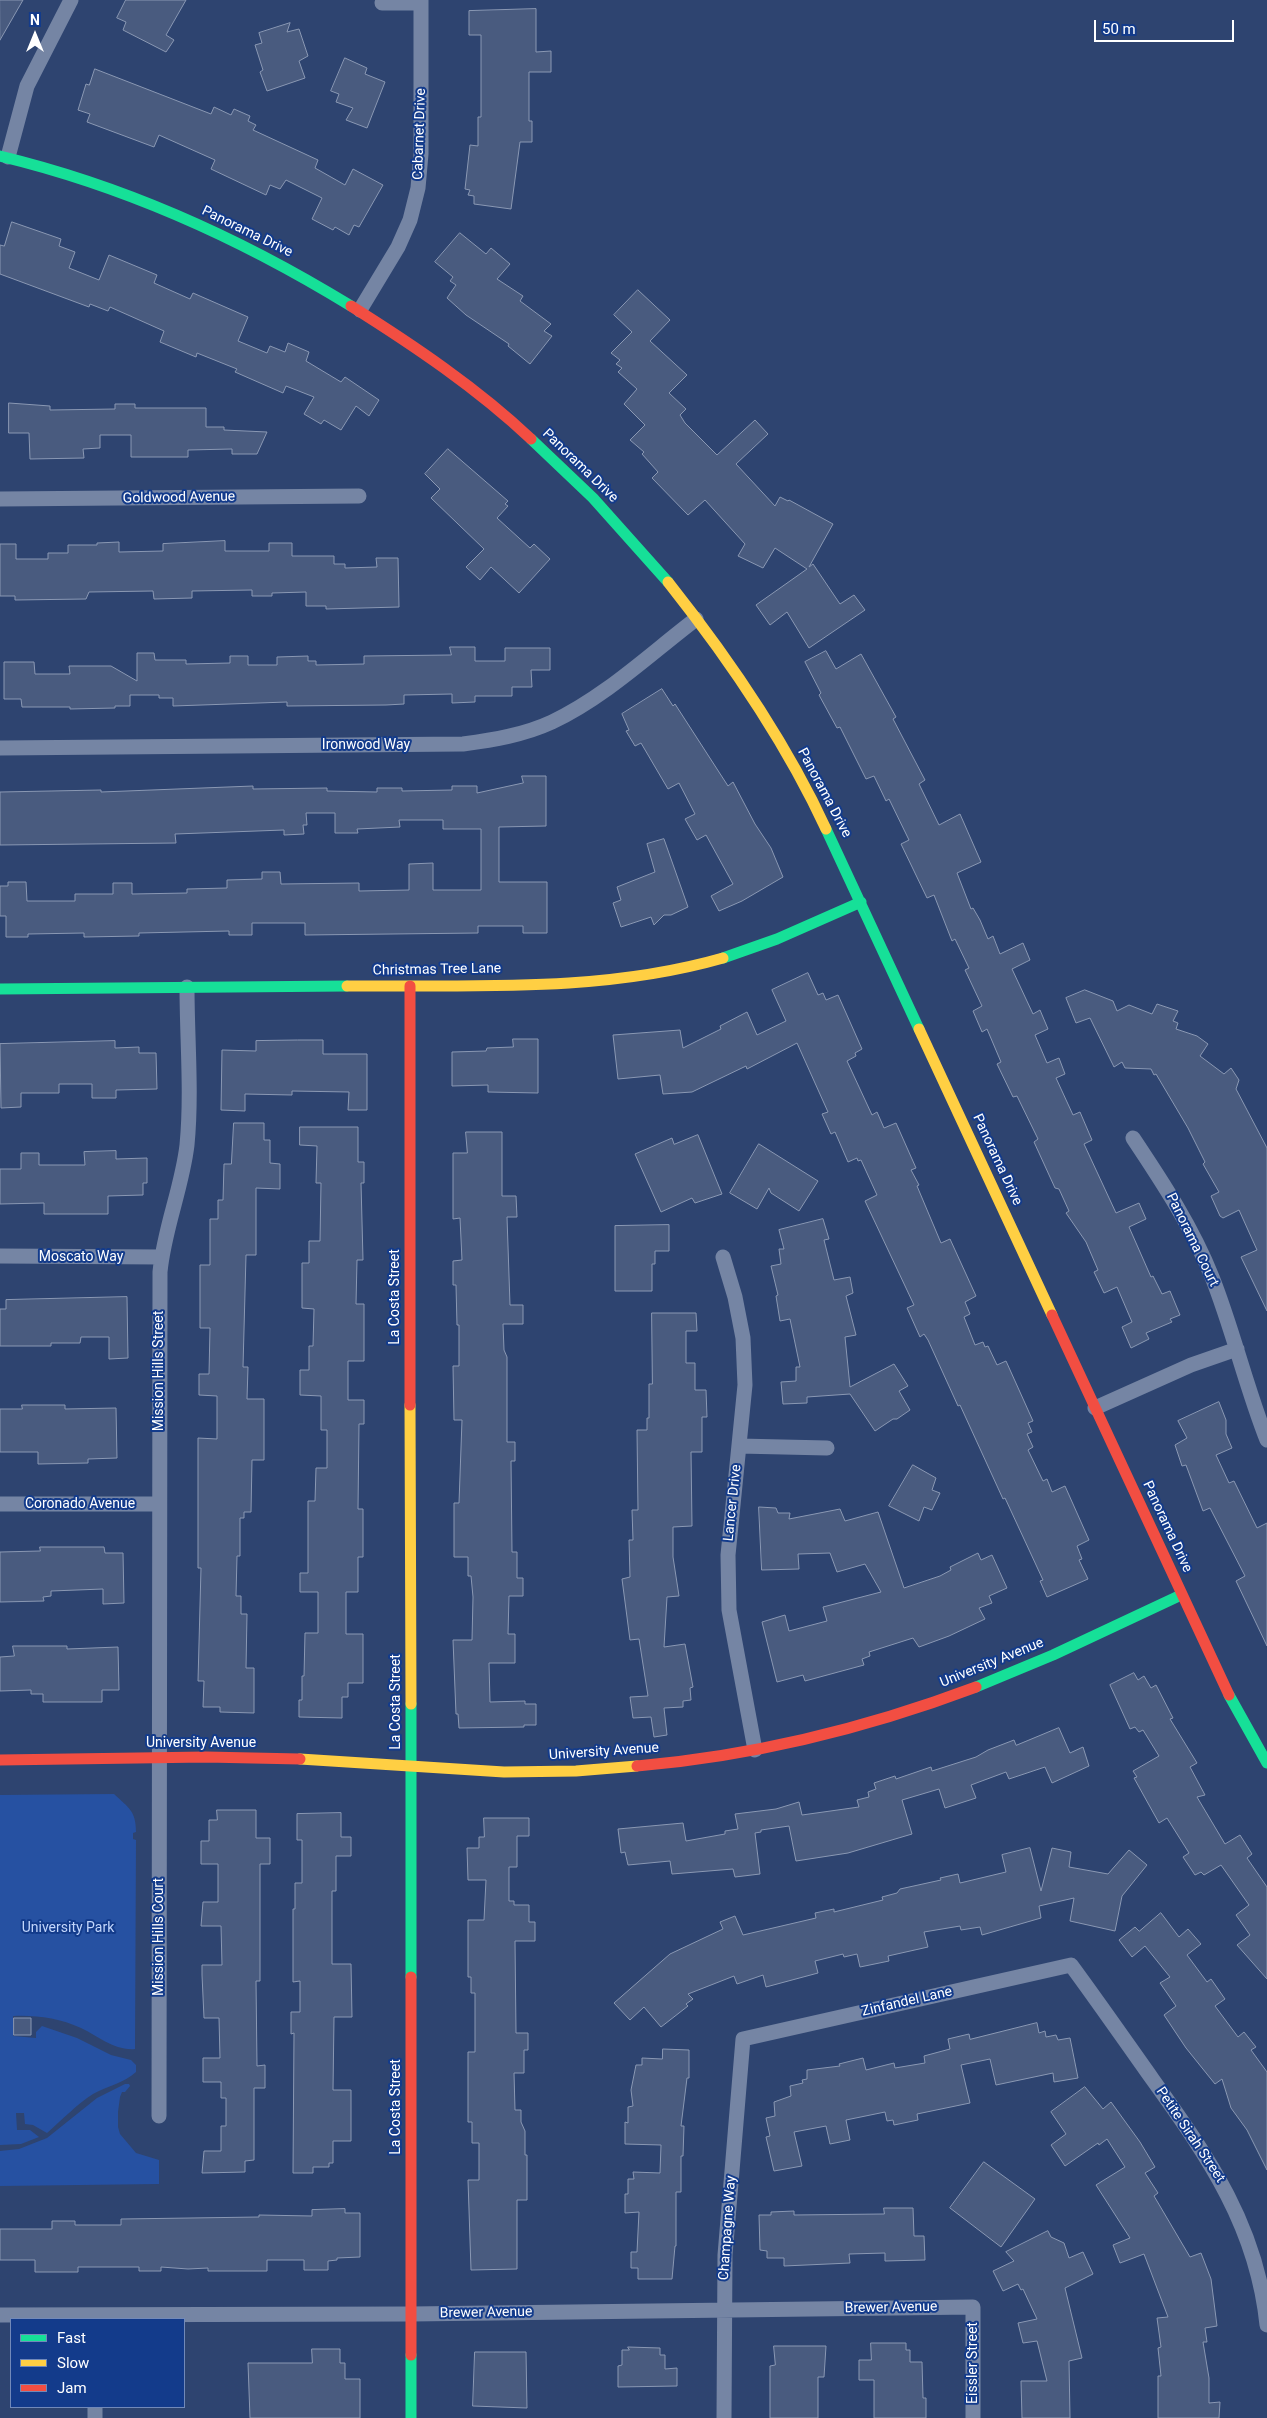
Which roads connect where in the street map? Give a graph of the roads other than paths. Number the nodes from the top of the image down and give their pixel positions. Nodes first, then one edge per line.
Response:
1 (71, 0) edge
2 (421, 2) edge
3 (382, 3) dead end
4 (4, 156) edge
5 (360, 310) junction
6 (359, 496) dead end
7 (0, 499) edge
8 (696, 619) junction
9 (0, 748) edge
10 (861, 902) junction
11 (410, 986) junction
12 (187, 987) junction
13 (0, 989) edge
14 (1133, 1138) dead end
15 (0, 1256) edge
16 (723, 1256) dead end
17 (161, 1257) junction
18 (1237, 1349) junction
19 (1095, 1408) junction
20 (1267, 1440) edge
21 (739, 1446) junction
22 (827, 1448) dead end
23 (0, 1504) edge
24 (159, 1504) junction
25 (1181, 1595) junction
26 (755, 1750) junction
27 (159, 1758) junction
28 (0, 1760) edge
29 (1267, 1764) edge
30 (411, 1767) junction
31 (1071, 1965) joint
32 (743, 2039) joint
33 (159, 2116) dead end
34 (973, 2307) joint
35 (724, 2310) junction
36 (411, 2314) junction
37 (0, 2315) edge
38 (95, 2317) edge
39 (1267, 2325) edge
40 (411, 2418) edge
41 (724, 2418) edge
42 (973, 2418) edge

1 - 4 street
2 - 3 street, Cabarnet Drive
2 - 5 street, Cabarnet Drive
4 - 5 street, Panorama Drive
5 - 8 street, Panorama Drive
6 - 7 street, Goldwood Avenue
8 - 9 street, Ironwood Way
8 - 10 street, Panorama Drive
10 - 11 street, Christmas Tree Lane
10 - 19 street, Panorama Drive
11 - 12 street, Christmas Tree Lane
11 - 30 street, La Costa Street
12 - 13 street, Christmas Tree Lane
12 - 17 street, Mission Hills Street
14 - 18 street, Panorama Court
15 - 17 street, Moscato Way
16 - 21 street, Lancer Drive
17 - 24 street, Mission Hills Street
18 - 19 street
18 - 20 street, Panorama Court
19 - 25 street, Panorama Drive
21 - 22 street
21 - 26 street, Lancer Drive
23 - 24 street, Coronado Avenue
24 - 27 street, Mission Hills Street
25 - 26 street, University Avenue
25 - 29 street, Panorama Drive
26 - 30 street, University Avenue
27 - 28 street, University Avenue
27 - 30 street, University Avenue
27 - 33 street, Mission Hills Court
30 - 36 street, La Costa Street
31 - 32 street, Zinfandel Lane
31 - 39 street, Petite Sirah Street
32 - 35 street, Champagne Way
34 - 35 street, Brewer Avenue
34 - 42 street, Eissler Street
35 - 36 street, Brewer Avenue
35 - 41 street, Champagne Way
36 - 38 street, Brewer Avenue
36 - 40 street, La Costa Street
37 - 38 street, Brewer Avenue

